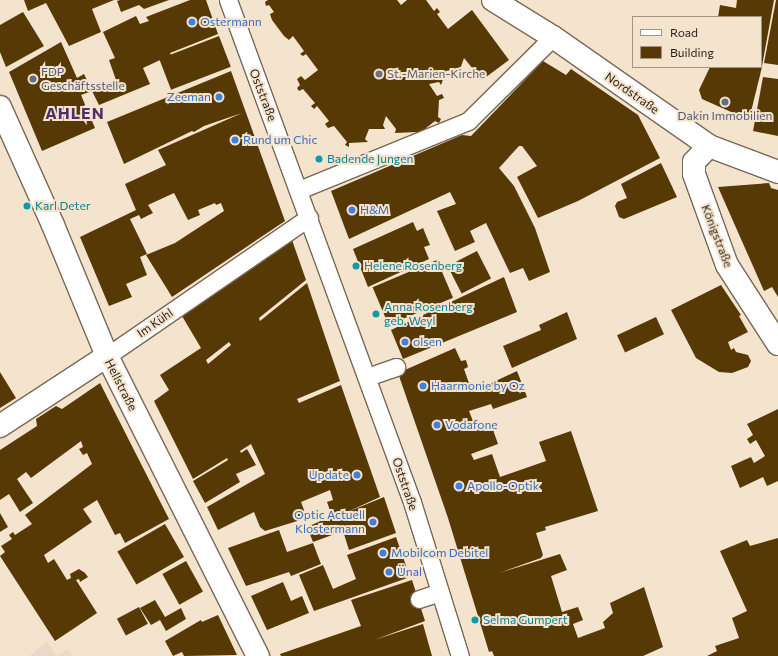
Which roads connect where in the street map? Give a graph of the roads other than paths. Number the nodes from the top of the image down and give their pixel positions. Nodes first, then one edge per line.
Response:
1 (228, 0) edge
2 (493, 0) edge
3 (553, 37) junction
4 (0, 107) edge
5 (709, 146) junction
6 (778, 172) edge
7 (299, 190) junction
8 (309, 217) junction
9 (778, 344) edge
10 (106, 356) junction
11 (396, 367) dead end
12 (367, 377) junction
13 (0, 426) edge
14 (440, 592) junction
15 (419, 599) dead end
16 (258, 656) edge
17 (460, 656) edge

1 - 7 street, Oststraße
2 - 3 street, Nordstraße
3 - 5 street, Nordstraße
3 - 7 street
4 - 10 street, Hellstraße
5 - 6 street, Nordstraße
5 - 9 street, Königstraße
7 - 8 street, Oststraße
8 - 10 street, Im Kühl
8 - 12 street, Oststraße
10 - 13 street, Im Kühl
10 - 16 street, Hellstraße
11 - 12 street
12 - 14 street, Oststraße
14 - 15 street
14 - 17 street, Oststraße

